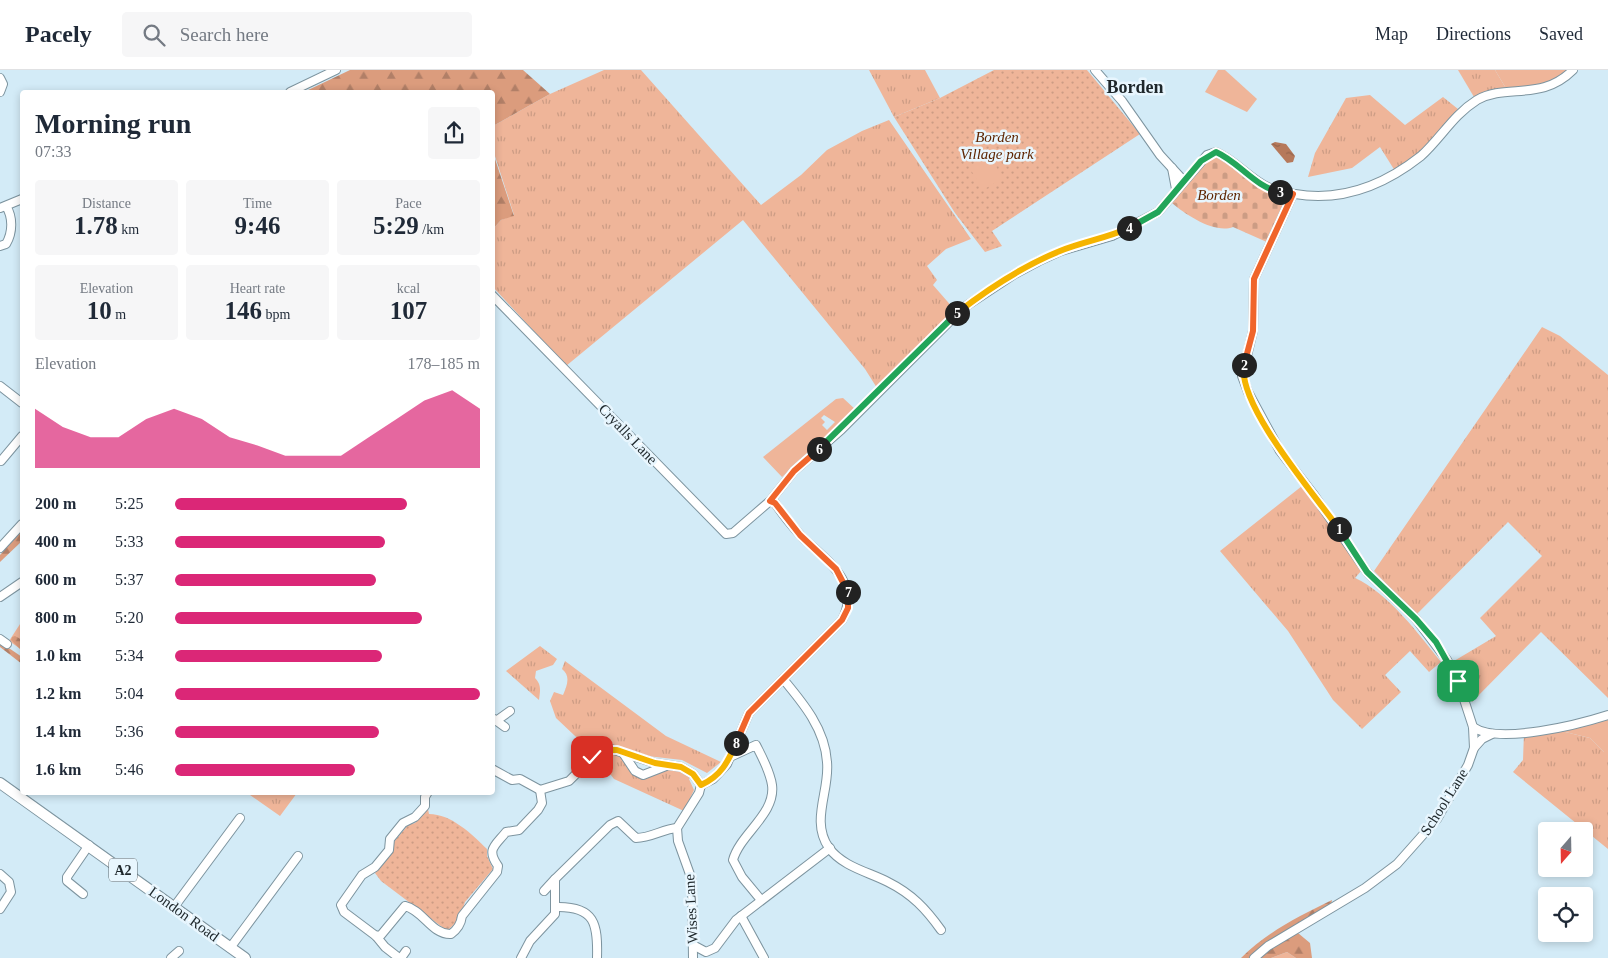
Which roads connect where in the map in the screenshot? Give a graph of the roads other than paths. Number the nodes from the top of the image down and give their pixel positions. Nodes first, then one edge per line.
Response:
1 (336, 70) edge
2 (1095, 70) edge
3 (1573, 70) edge
4 (0, 78) edge
5 (294, 90) edge
6 (0, 92) edge
7 (1172, 168) junction
8 (1184, 180) junction
9 (1176, 189) junction
10 (1293, 194) junction
11 (20, 200) edge
12 (3, 207) edge
13 (0, 246) edge
14 (495, 297) edge
15 (0, 386) edge
16 (20, 401) edge
17 (20, 438) edge
18 (1, 461) edge
19 (770, 501) junction
20 (20, 526) edge
21 (0, 548) edge
22 (20, 583) edge
23 (0, 597) edge
24 (0, 639) edge
25 (7, 644) dead end
26 (783, 679) junction
27 (510, 710) dead end
28 (1608, 715) edge
29 (495, 719) edge
30 (495, 721) edge
31 (506, 727) dead end
32 (1473, 727) junction
33 (1492, 734) junction
34 (1474, 748) junction
35 (622, 751) junction
36 (730, 757) junction
37 (668, 765) junction
38 (495, 771) edge
39 (0, 783) edge
40 (701, 785) junction
41 (540, 790) junction
42 (426, 795) edge
43 (240, 818) dead end
44 (678, 828) junction
45 (89, 844) junction
46 (830, 848) junction
47 (298, 856) dead end
48 (0, 874) edge
49 (555, 879) junction
50 (544, 891) dead end
51 (83, 894) dead end
52 (761, 900) junction
53 (174, 907) junction
54 (556, 907) junction
55 (0, 909) edge
56 (741, 916) junction
57 (941, 930) dead end
58 (376, 936) junction
59 (693, 945) junction
60 (230, 948) junction
61 (179, 951) dead end
62 (402, 956) edge
63 (171, 958) edge
64 (245, 958) edge
65 (521, 958) edge
66 (597, 958) edge
67 (693, 958) edge
68 (764, 958) edge
69 (1254, 958) edge

1 - 5 street
2 - 7 street
3 - 10 street
4 - 6 street
7 - 8 street
7 - 9 street
8 - 9 street
8 - 10 street
9 - 19 street
10 - 32 street, School Lane
11 - 12 street
12 - 13 street
14 - 19 street, Cryalls Lane
15 - 16 street
17 - 18 street
19 - 26 street
20 - 21 street
22 - 23 street
24 - 25 street
26 - 36 street
26 - 46 street
27 - 29 street
28 - 33 street
30 - 31 street
32 - 33 street
32 - 34 street, School Lane
33 - 34 street
34 - 69 street, School Lane
35 - 37 street
35 - 37 street
35 - 41 street
36 - 40 street
36 - 52 street
37 - 40 street
38 - 41 street
39 - 45 main road, London Road / A2
40 - 44 street
41 - 58 street
42 - 58 street
43 - 53 street
44 - 49 street
44 - 59 street, Wises Lane
45 - 51 street
45 - 53 main road, London Road / A2
46 - 52 street
46 - 57 street
47 - 60 street
48 - 55 street
49 - 50 street
49 - 54 street
52 - 56 street
53 - 60 main road, London Road / A2
54 - 65 street
54 - 66 street
56 - 59 street
56 - 68 street
58 - 62 street
59 - 67 street, Wises Lane
60 - 64 main road, London Road / A2
61 - 63 street

